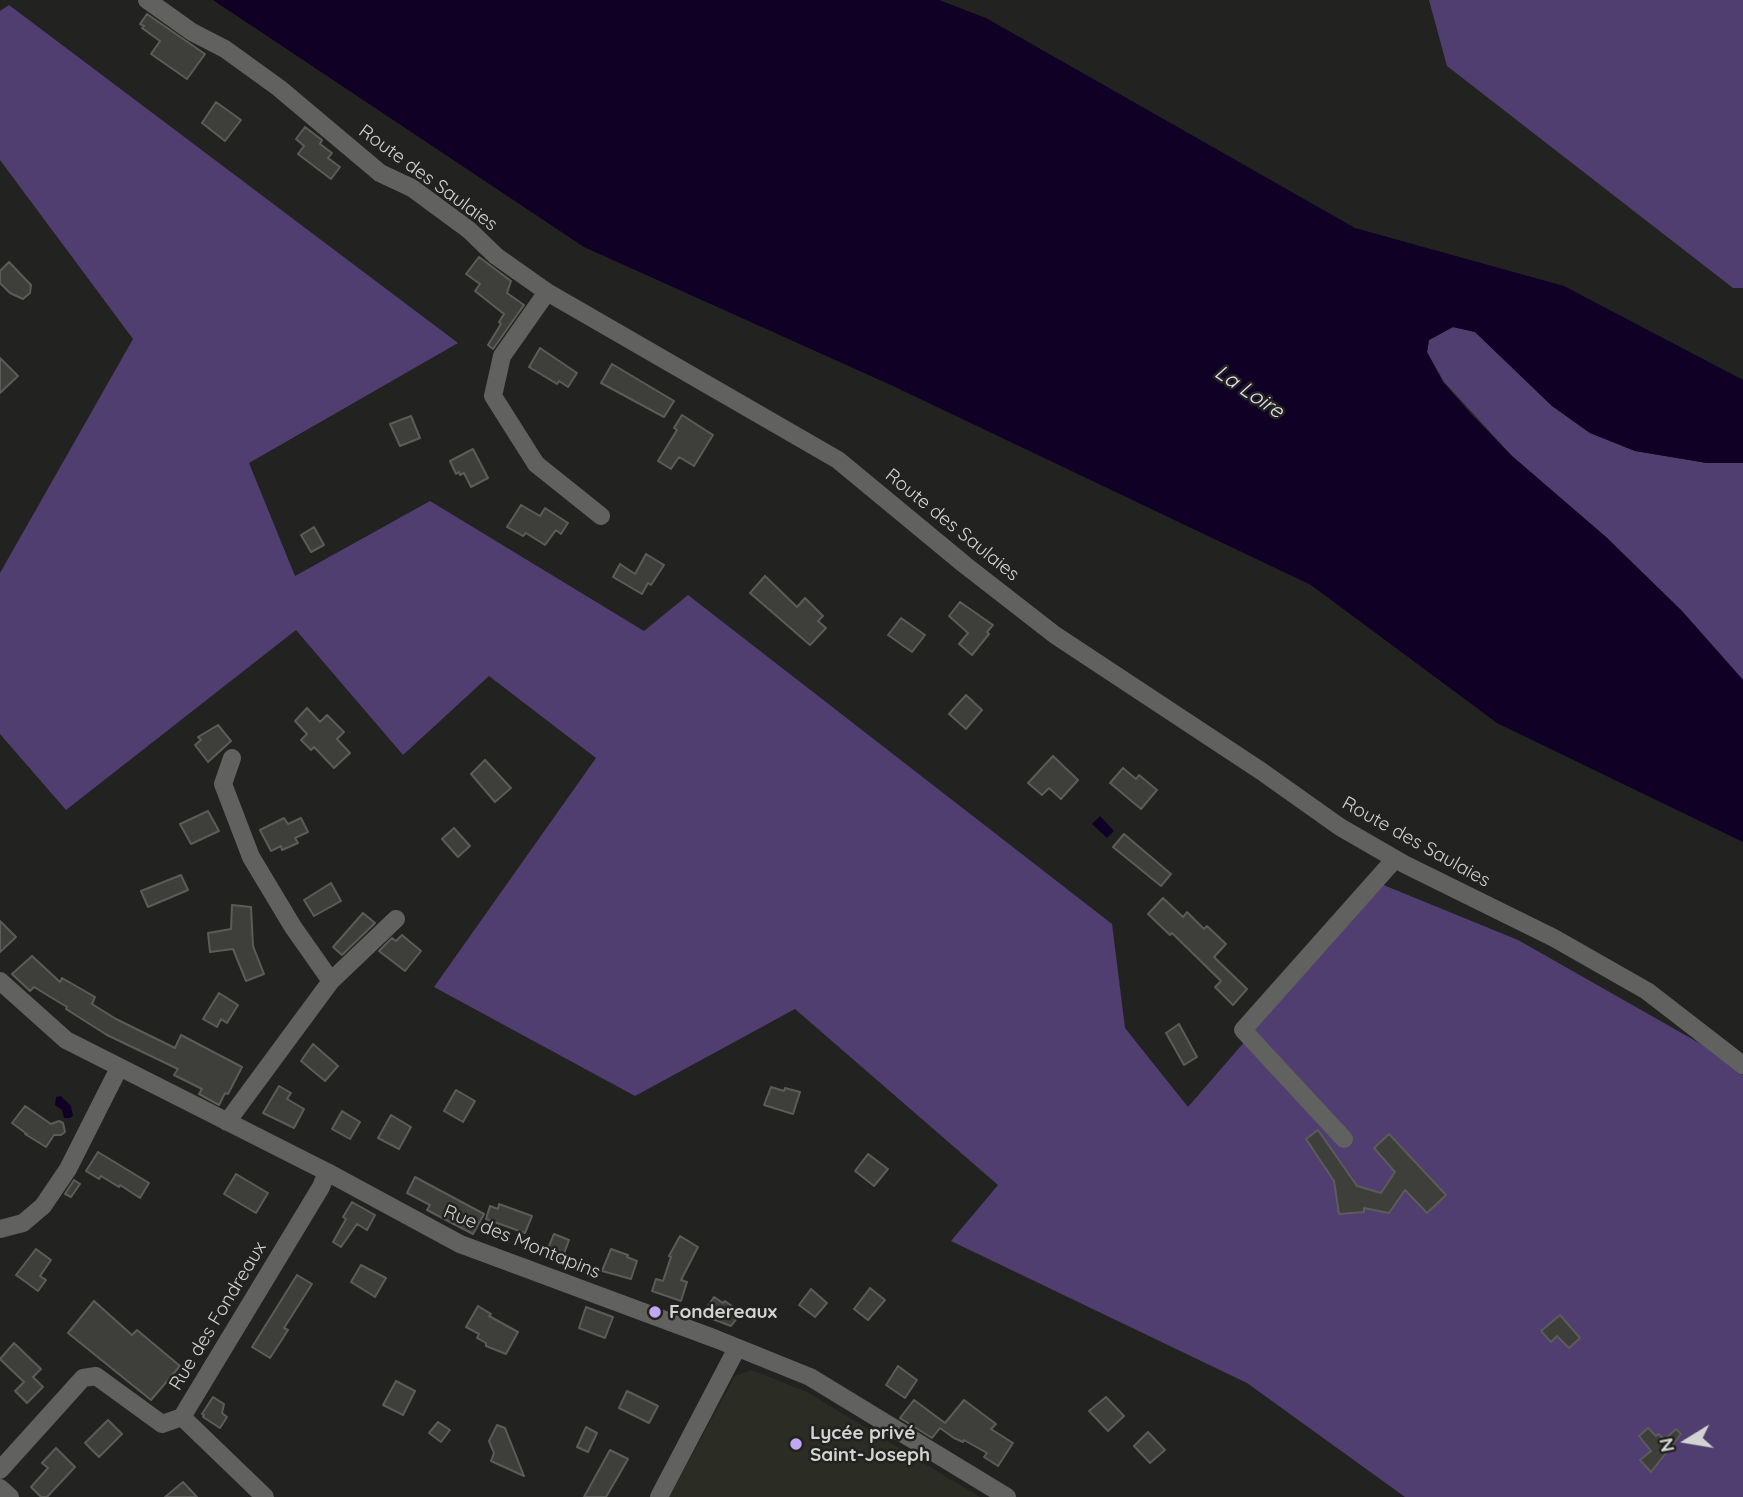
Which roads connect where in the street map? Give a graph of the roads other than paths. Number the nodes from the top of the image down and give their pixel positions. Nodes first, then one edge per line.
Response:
1 (147, 0) edge
2 (547, 292) junction
3 (601, 516) dead end
4 (232, 758) dead end
5 (1395, 859) junction
6 (396, 919) dead end
7 (0, 981) edge
8 (331, 981) junction
9 (1743, 1065) edge
10 (119, 1068) junction
11 (226, 1122) junction
12 (1343, 1139) dead end
13 (327, 1172) junction
14 (0, 1229) edge
15 (737, 1348) junction
16 (182, 1417) junction
17 (0, 1470) edge
18 (0, 1488) edge
19 (10, 1497) edge
20 (265, 1497) edge
21 (659, 1497) edge
22 (1007, 1497) edge

1 - 2 street, Route des Saulaies
2 - 3 street
2 - 5 street, Route des Saulaies
4 - 8 street
5 - 9 street, Route des Saulaies
5 - 12 street
6 - 8 street
7 - 10 street, Rue des Montapins
8 - 11 street
10 - 11 street, Rue des Montapins
10 - 14 street
11 - 13 street, Rue des Montapins
13 - 15 street, Rue des Montapins
13 - 16 street, Rue des Fondreaux
15 - 21 street
15 - 22 street, Rue des Montapins
16 - 17 street
16 - 20 street, Rue des Fondreaux
18 - 19 street

